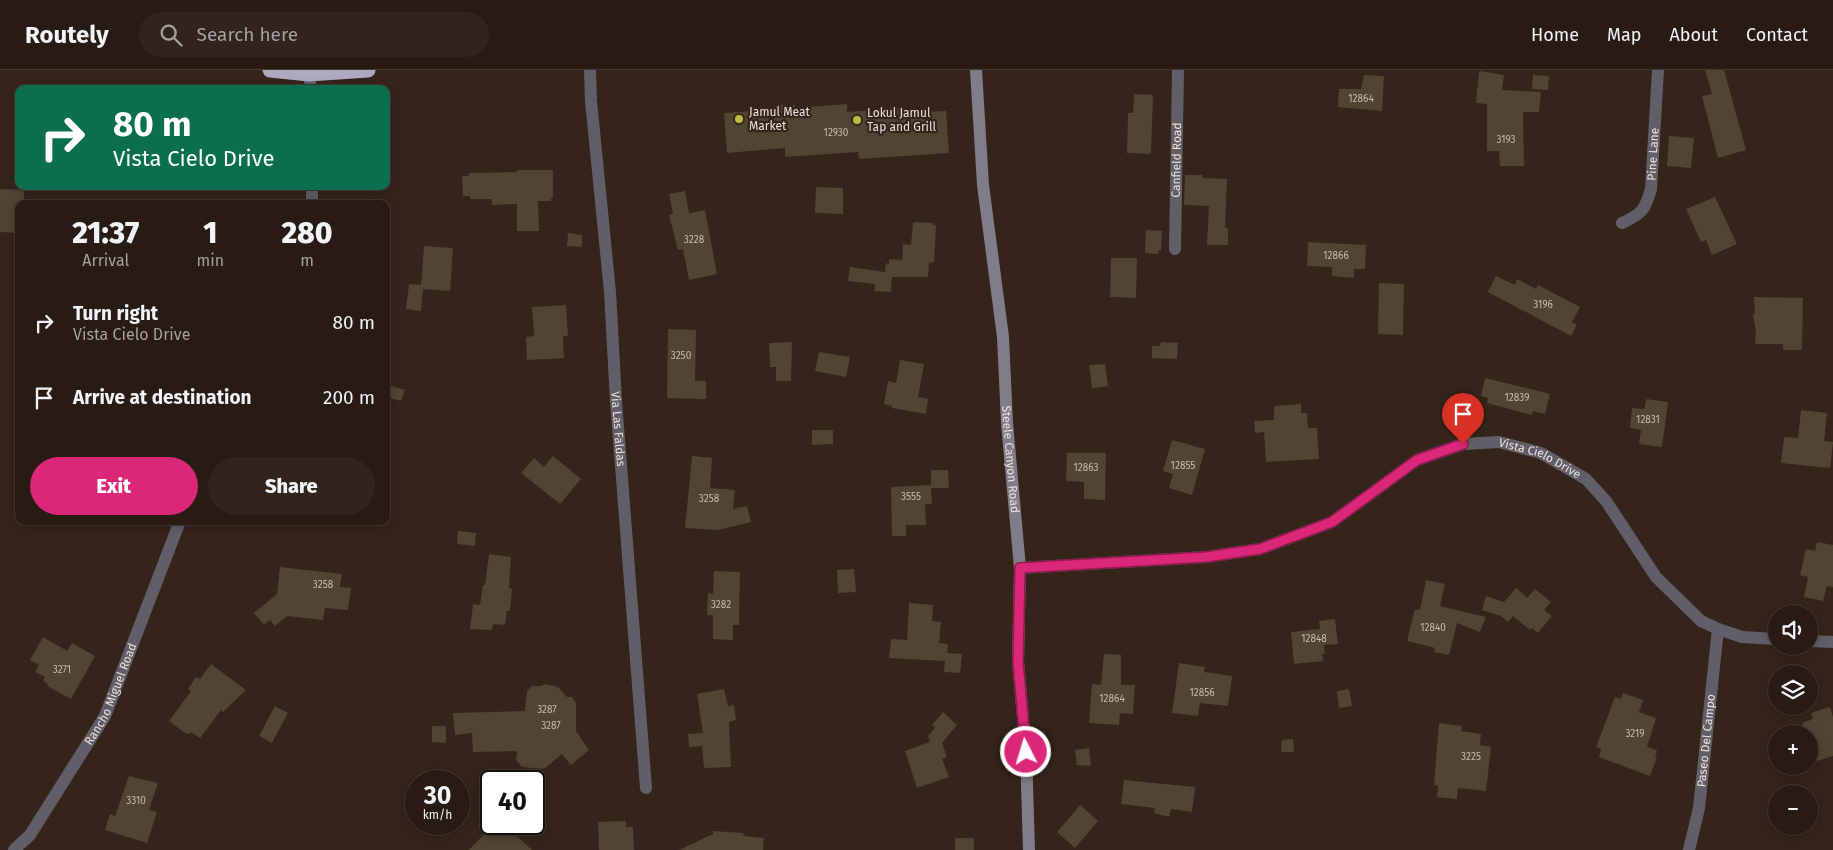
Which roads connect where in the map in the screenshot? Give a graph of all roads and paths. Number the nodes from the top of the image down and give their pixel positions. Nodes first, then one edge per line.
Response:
1 (270, 70) edge
2 (368, 70) edge
3 (590, 70) edge
4 (976, 70) edge
5 (1178, 70) edge
6 (1658, 70) edge
7 (310, 81) edge
8 (1622, 223) dead end
9 (1175, 249) dead end
10 (178, 525) edge
11 (1020, 568) junction
12 (1718, 629) junction
13 (1768, 639) edge
14 (1818, 641) edge
15 (1833, 642) edge
16 (646, 788) dead end
17 (14, 850) edge
18 (1028, 850) edge
19 (1689, 850) edge

1 - 7 highway
2 - 7 highway
3 - 16 street, Via Las Faldas
4 - 11 street, Steele Canyon Road
5 - 9 street, Canfield Road
6 - 8 street, Pine Lane
10 - 17 street, Rancho Miguel Road
11 - 12 street, Vista Cielo Drive
11 - 18 street, Steele Canyon Road
12 - 13 street, Vista Cielo Drive
12 - 19 street, Paseo Del Campo
14 - 15 street

